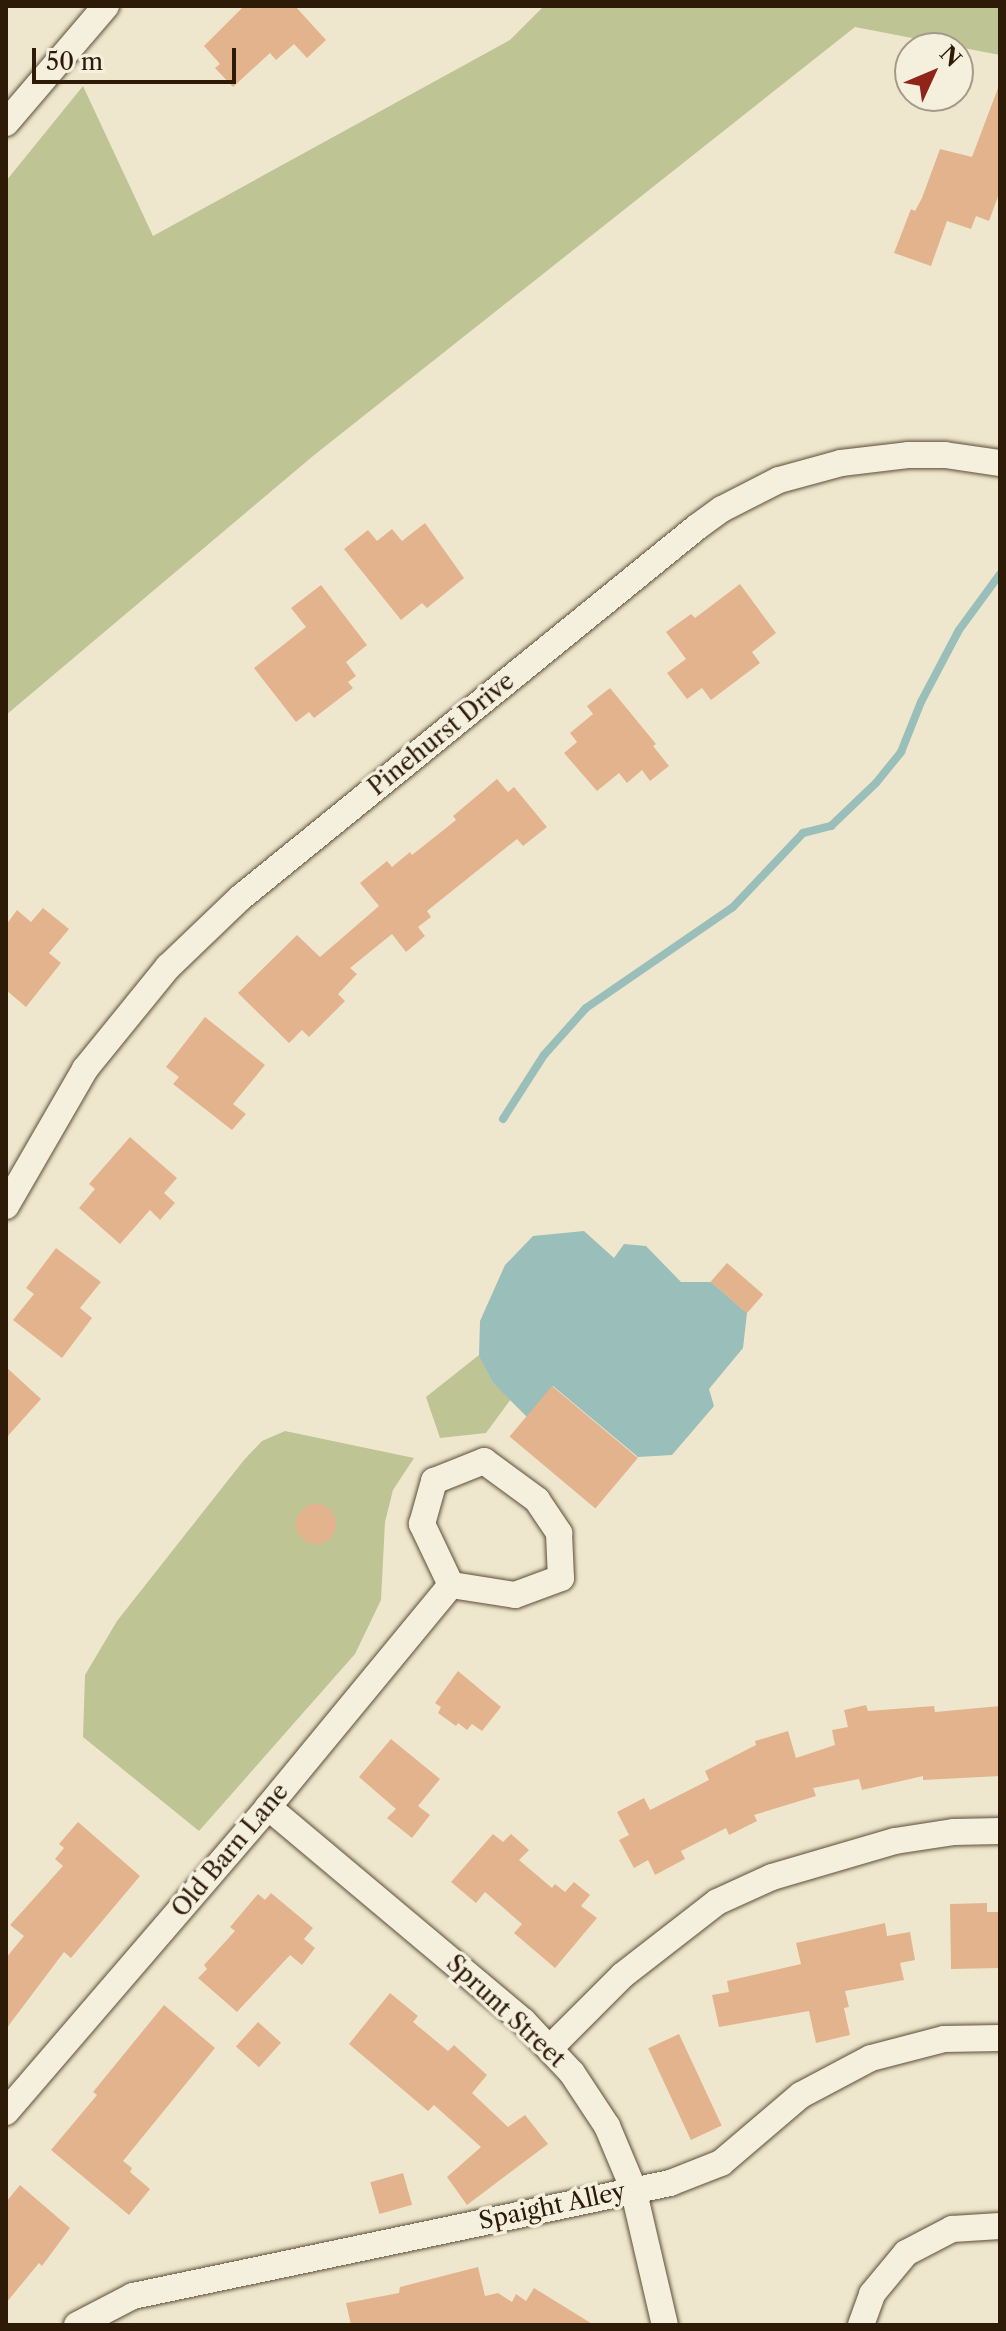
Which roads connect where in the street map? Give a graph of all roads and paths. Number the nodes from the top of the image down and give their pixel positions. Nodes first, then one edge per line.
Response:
1 (106, 6) edge
2 (6, 123) edge
3 (1000, 463) edge
4 (6, 1206) edge
5 (451, 1585) junction
6 (268, 1807) junction
7 (1000, 1831) edge
8 (1000, 2038) edge
9 (550, 2048) junction
10 (15, 2083) edge
11 (6, 2112) edge
12 (633, 2188) junction
13 (1000, 2226) edge
14 (77, 2325) edge
15 (665, 2325) edge
16 (861, 2325) edge

1 - 2 street
3 - 4 street, Pinehurst Drive
5 - 5 street
5 - 6 street, Old Barn Lane
6 - 9 street, Sprunt Street
6 - 10 street, Old Barn Lane
7 - 9 street
8 - 12 street, Spaight Alley
9 - 12 street, Sprunt Street
10 - 11 street, Old Barn Lane
12 - 14 street, Spaight Alley
12 - 15 street, Sprunt Street
13 - 16 street

